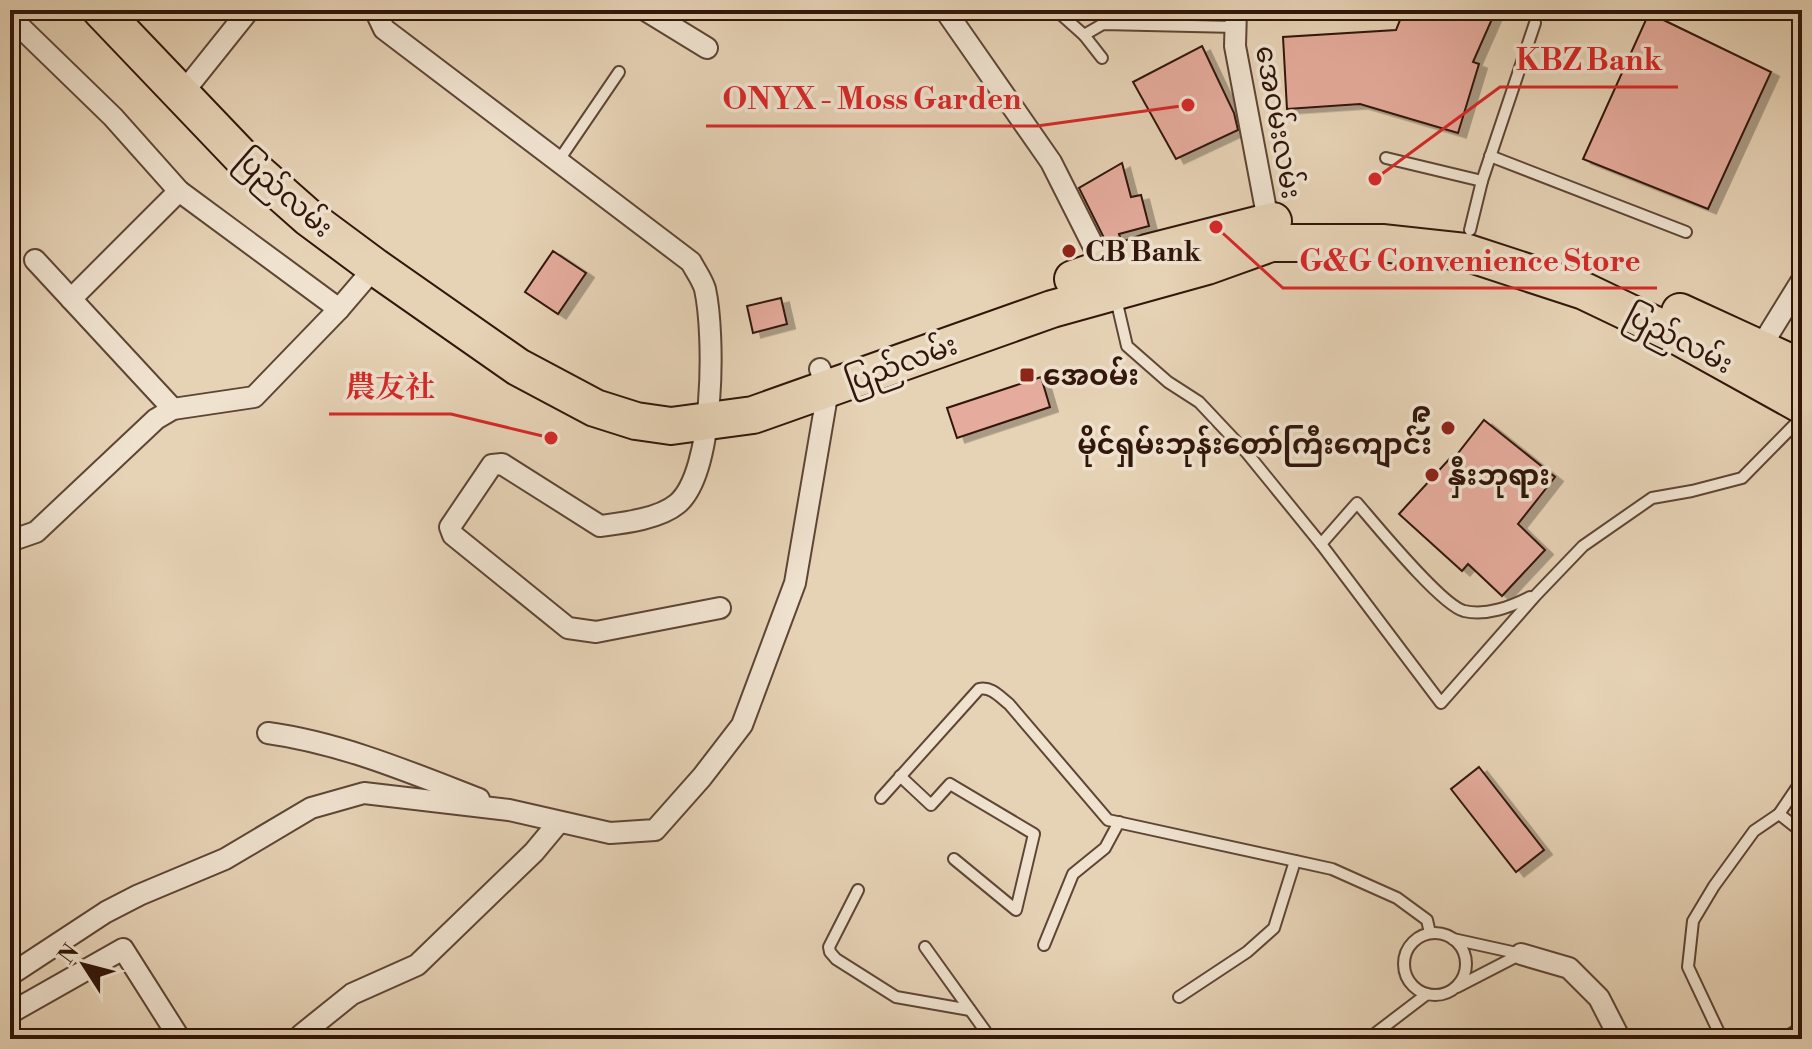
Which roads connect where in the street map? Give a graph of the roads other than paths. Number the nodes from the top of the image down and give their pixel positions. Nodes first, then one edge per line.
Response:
1 (101, 10) edge
2 (132, 10) edge
3 (249, 10) edge
4 (375, 10) edge
5 (645, 10) edge
6 (945, 10) edge
7 (1056, 10) edge
8 (10, 17) edge
9 (1236, 19) edge
10 (1535, 23) dead end
11 (1084, 35) junction
12 (707, 48) dead end
13 (1102, 58) dead end
14 (619, 72) dead end
15 (188, 86) junction
16 (1490, 156) junction
17 (1386, 158) dead end
18 (557, 163) junction
19 (1482, 181) junction
20 (179, 191) junction
21 (1470, 230) junction
22 (1270, 232) junction
23 (1686, 232) dead end
24 (35, 260) dead end
25 (375, 267) junction
26 (1110, 280) junction
27 (1802, 280) edge
28 (71, 299) junction
29 (339, 309) junction
30 (1760, 348) junction
31 (1802, 368) edge
32 (824, 379) junction
33 (1802, 405) edge
34 (173, 409) junction
35 (708, 410) junction
36 (1802, 417) edge
37 (10, 541) edge
38 (1321, 544) junction
39 (1536, 595) junction
40 (720, 608) dead end
41 (268, 733) dead end
42 (900, 776) junction
43 (1802, 780) edge
44 (881, 798) dead end
45 (509, 810) junction
46 (1779, 814) junction
47 (559, 822) junction
48 (1119, 822) junction
49 (1802, 832) edge
50 (954, 859) dead end
51 (1295, 861) junction
52 (858, 890) dead end
53 (1430, 933) junction
54 (1453, 939) junction
55 (1044, 945) dead end
56 (925, 947) dead end
57 (1521, 954) junction
58 (10, 975) edge
59 (1451, 990) junction
60 (1427, 994) junction
61 (1179, 997) dead end
62 (970, 1010) junction
63 (10, 1013) edge
64 (1802, 1027) edge
65 (301, 1035) dead end
66 (180, 1039) edge
67 (991, 1039) edge
68 (1368, 1039) edge
69 (1620, 1039) edge
70 (1722, 1039) edge
71 (1783, 1039) edge

1 - 15 highway, ပြည်လမ်း
2 - 15 highway, ပြည်လမ်း
3 - 15 street
4 - 18 street
5 - 12 street
6 - 26 street
7 - 11 lane
8 - 20 street
9 - 11 lane
9 - 22 street, အေဝမ်းလမ်း
10 - 16 lane
11 - 13 lane
14 - 18 lane
15 - 25 highway, ပြည်လမ်း
15 - 35 highway, ပြည်လမ်း
16 - 19 lane
16 - 23 lane
17 - 19 lane
18 - 35 street
19 - 21 lane
20 - 28 street
20 - 29 street
21 - 22 highway, ပြည်လမ်း
21 - 30 highway, ပြည်လမ်း
22 - 26 highway, ပြည်လမ်း
22 - 33 highway, ပြည်လမ်း
24 - 28 street
25 - 29 street
25 - 35 highway, ပြည်လမ်း
26 - 32 highway, ပြည်လမ်း
26 - 38 lane
27 - 30 street
28 - 34 street
29 - 34 street
30 - 31 highway, ပြည်လမ်း
32 - 35 highway, ပြည်လမ်း
32 - 47 street
34 - 37 street
35 - 40 street
36 - 39 lane
38 - 39 lane
38 - 39 lane
41 - 45 street
42 - 44 lane
42 - 48 lane
42 - 50 lane
43 - 46 lane
45 - 47 street
45 - 58 street
46 - 49 lane
46 - 70 lane
47 - 65 street
48 - 51 lane
48 - 55 lane
51 - 53 lane
51 - 61 lane
52 - 62 lane
53 - 54 lane
53 - 60 lane
54 - 57 lane
54 - 59 lane
56 - 62 lane
57 - 59 lane
57 - 69 street
59 - 60 lane
60 - 68 lane
62 - 67 lane
63 - 66 street
64 - 71 lane

